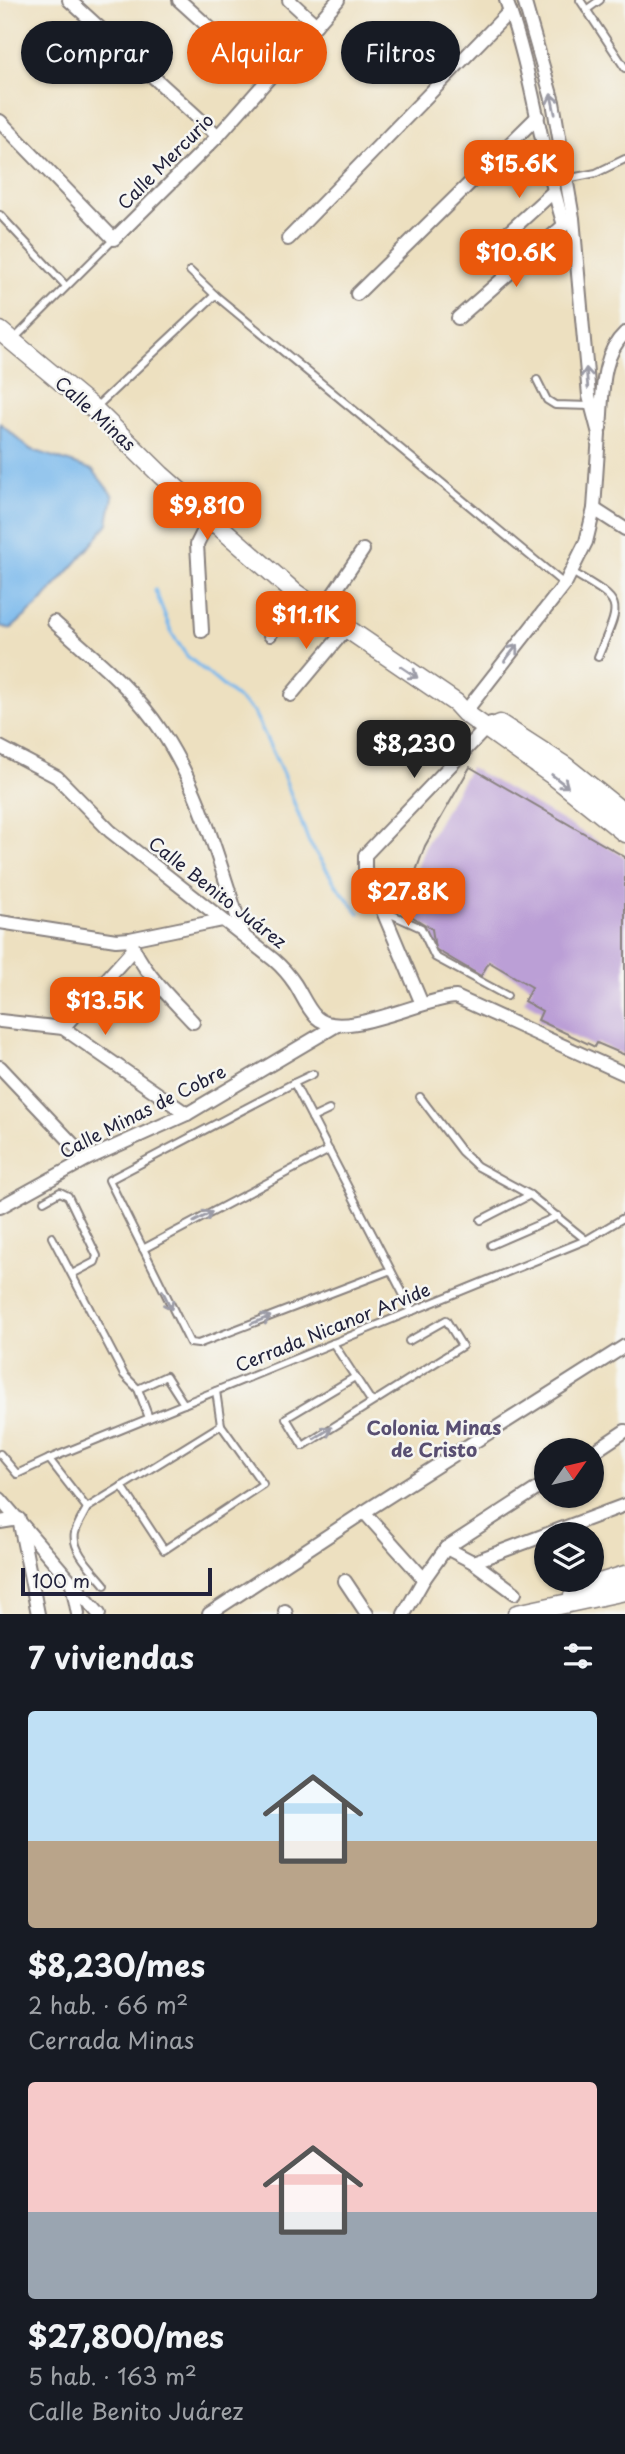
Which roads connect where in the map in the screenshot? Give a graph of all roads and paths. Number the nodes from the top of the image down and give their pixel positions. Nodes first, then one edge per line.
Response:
1 (69, 0) edge
2 (179, 0) edge
3 (289, 0) edge
4 (338, 0) edge
5 (524, 0) edge
6 (580, 0) edge
7 (600, 0) edge
8 (508, 5) edge
9 (586, 10) junction
10 (202, 21) edge
11 (312, 21) edge
12 (320, 21) edge
13 (625, 53) edge
14 (618, 58) junction
15 (625, 68) edge
16 (264, 84) edge
17 (538, 116) junction
18 (0, 121) edge
19 (218, 136) junction
20 (625, 159) edge
21 (566, 179) junction
22 (553, 192) junction
23 (0, 215) edge
24 (568, 222) junction
25 (508, 233) dead end
26 (114, 239) junction
27 (288, 239) dead end
28 (190, 271) dead end
29 (66, 286) junction
30 (215, 295) junction
31 (357, 295) dead end
32 (458, 318) dead end
33 (625, 333) edge
34 (6, 336) edge
35 (537, 380) dead end
36 (591, 406) junction
37 (94, 409) junction
38 (599, 434) junction
39 (594, 509) junction
40 (213, 522) junction
41 (625, 529) edge
42 (363, 550) dead end
43 (572, 572) junction
44 (565, 584) junction
45 (295, 593) junction
46 (321, 612) junction
47 (54, 622) dead end
48 (346, 629) junction
49 (202, 631) dead end
50 (270, 635) dead end
51 (598, 657) dead end
52 (292, 695) dead end
53 (462, 705) junction
54 (490, 724) junction
55 (1, 753) edge
56 (625, 814) edge
57 (625, 833) edge
58 (382, 910) junction
59 (1, 918) edge
60 (222, 920) junction
61 (243, 934) junction
62 (130, 939) junction
63 (130, 953) dead end
64 (507, 996) dead end
65 (422, 1004) junction
66 (0, 1021) edge
67 (193, 1022) dead end
68 (337, 1025) junction
69 (63, 1028) junction
70 (0, 1067) edge
71 (313, 1074) dead end
72 (625, 1074) edge
73 (294, 1083) junction
74 (420, 1097) dead end
75 (329, 1110) dead end
76 (187, 1114) junction
77 (312, 1118) junction
78 (329, 1150) junction
79 (87, 1159) junction
80 (530, 1195) junction
81 (44, 1201) dead end
82 (0, 1207) edge
83 (558, 1216) junction
84 (625, 1217) edge
85 (481, 1220) dead end
86 (52, 1237) dead end
87 (586, 1240) junction
88 (491, 1245) dead end
89 (143, 1249) junction
90 (391, 1270) junction
91 (72, 1274) junction
92 (412, 1311) junction
93 (409, 1341) dead end
94 (333, 1343) junction
95 (625, 1346) edge
96 (355, 1377) junction
97 (138, 1389) junction
98 (216, 1391) junction
99 (371, 1401) junction
100 (184, 1404) junction
101 (149, 1418) junction
102 (221, 1425) junction
103 (625, 1431) edge
104 (604, 1445) edge
105 (0, 1454) edge
106 (49, 1459) junction
107 (122, 1486) junction
108 (534, 1490) edge
109 (0, 1499) edge
110 (625, 1505) edge
111 (87, 1508) junction
112 (364, 1512) junction
113 (19, 1519) junction
114 (0, 1522) edge
115 (446, 1548) junction
116 (473, 1562) junction
117 (625, 1575) edge
118 (424, 1579) junction
119 (71, 1580) junction
120 (345, 1581) dead end
121 (105, 1585) dead end
122 (625, 1591) edge
123 (515, 1593) dead end
124 (555, 1606) junction
125 (38, 1614) edge
126 (78, 1614) edge
127 (99, 1614) edge
128 (209, 1614) edge
129 (367, 1614) edge
130 (404, 1614) edge
131 (517, 1614) edge

1 - 19 street
2 - 10 street
3 - 11 street
4 - 12 street, Calle Mercurio
21 -> 5 street
6 - 9 lane
7 - 9 lane
8 - 17 street
8 - 27 street
9 - 14 lane
13 - 14 lane
14 - 15 lane
16 - 19 street, Calle Mercurio
17 - 22 street
17 - 31 street
18 - 26 street
19 - 26 street, Calle Mercurio
20 - 21 lane
21 - 24 street
22 - 24 street
22 - 25 street
23 - 29 lane
24 - 32 street
36 -> 24 street
26 - 29 lane, Calle Mercurio
28 - 30 lane
29 - 34 lane, Calle Mercurio
30 - 37 lane
30 - 44 lane
33 - 38 street
34 - 37 street, Calle Minas
35 - 36 lane
36 - 38 street
37 - 40 street, Calle Minas
38 - 39 street
39 - 41 street
39 - 43 street
40 - 45 street, Calle Minas
40 - 49 street
42 - 46 street
43 - 44 street
43 - 51 lane
53 -> 44 street
45 - 46 street, Calle Minas
45 - 50 street
46 - 48 street, Calle Minas
47 - 61 street
48 - 52 street
48 -> 53 street, Calle Minas
53 - 54 street, Calle Minas
54 - 56 street, Calle Minas
54 -> 57 street, Calle Minas
54 - 58 street
55 - 60 street, Calle Benito Juárez
58 - 64 lane
58 - 65 street
59 - 62 street
60 - 61 street, Calle Benito Juárez
60 - 62 street
61 - 68 street, Calle Benito Juárez
62 - 67 street
63 - 69 street
65 - 68 street
65 - 72 street
66 - 69 street
68 - 76 street, Calle Minas de Cobre
69 - 76 street
70 - 79 street
71 - 73 lane
73 - 77 lane
73 - 89 lane
74 - 80 lane
75 - 77 lane
76 - 79 street, Calle Minas de Cobre
77 - 78 lane
89 -> 78 lane
78 - 90 lane
79 - 82 street, Calle Minas de Cobre
80 - 83 lane
80 - 85 lane
81 - 91 lane
83 - 87 lane
83 - 88 lane
84 - 87 lane, Cerrada Nicanor Arvide
86 - 91 lane
87 - 92 lane, Cerrada Nicanor Arvide
89 -> 90 lane
90 - 92 lane
91 - 97 lane
92 - 94 lane, Cerrada Nicanor Arvide
93 - 99 lane
94 - 96 lane
94 - 98 lane, Cerrada Nicanor Arvide
95 - 112 street
96 - 99 lane
96 -> 99 lane
97 - 100 lane
97 - 101 lane
98 - 100 lane, Cerrada Nicanor Arvide
98 - 102 lane
100 - 101 lane, Cerrada Nicanor Arvide
101 - 106 lane, Cerrada Nicanor Arvide
102 - 107 lane
102 - 107 lane
103 - 104 street
105 - 106 lane, Cerrada Nicanor Arvide
106 - 111 lane
107 - 111 lane
108 - 115 street
109 - 113 street
110 - 116 street
111 - 121 lane
112 - 118 street
112 - 128 street
113 - 114 street
113 - 119 street
113 - 125 street
115 - 116 street
115 - 118 street
116 - 123 street
117 - 124 street
118 - 130 street
119 - 126 street
119 - 127 street
120 - 129 street
122 - 124 street
124 - 131 street

